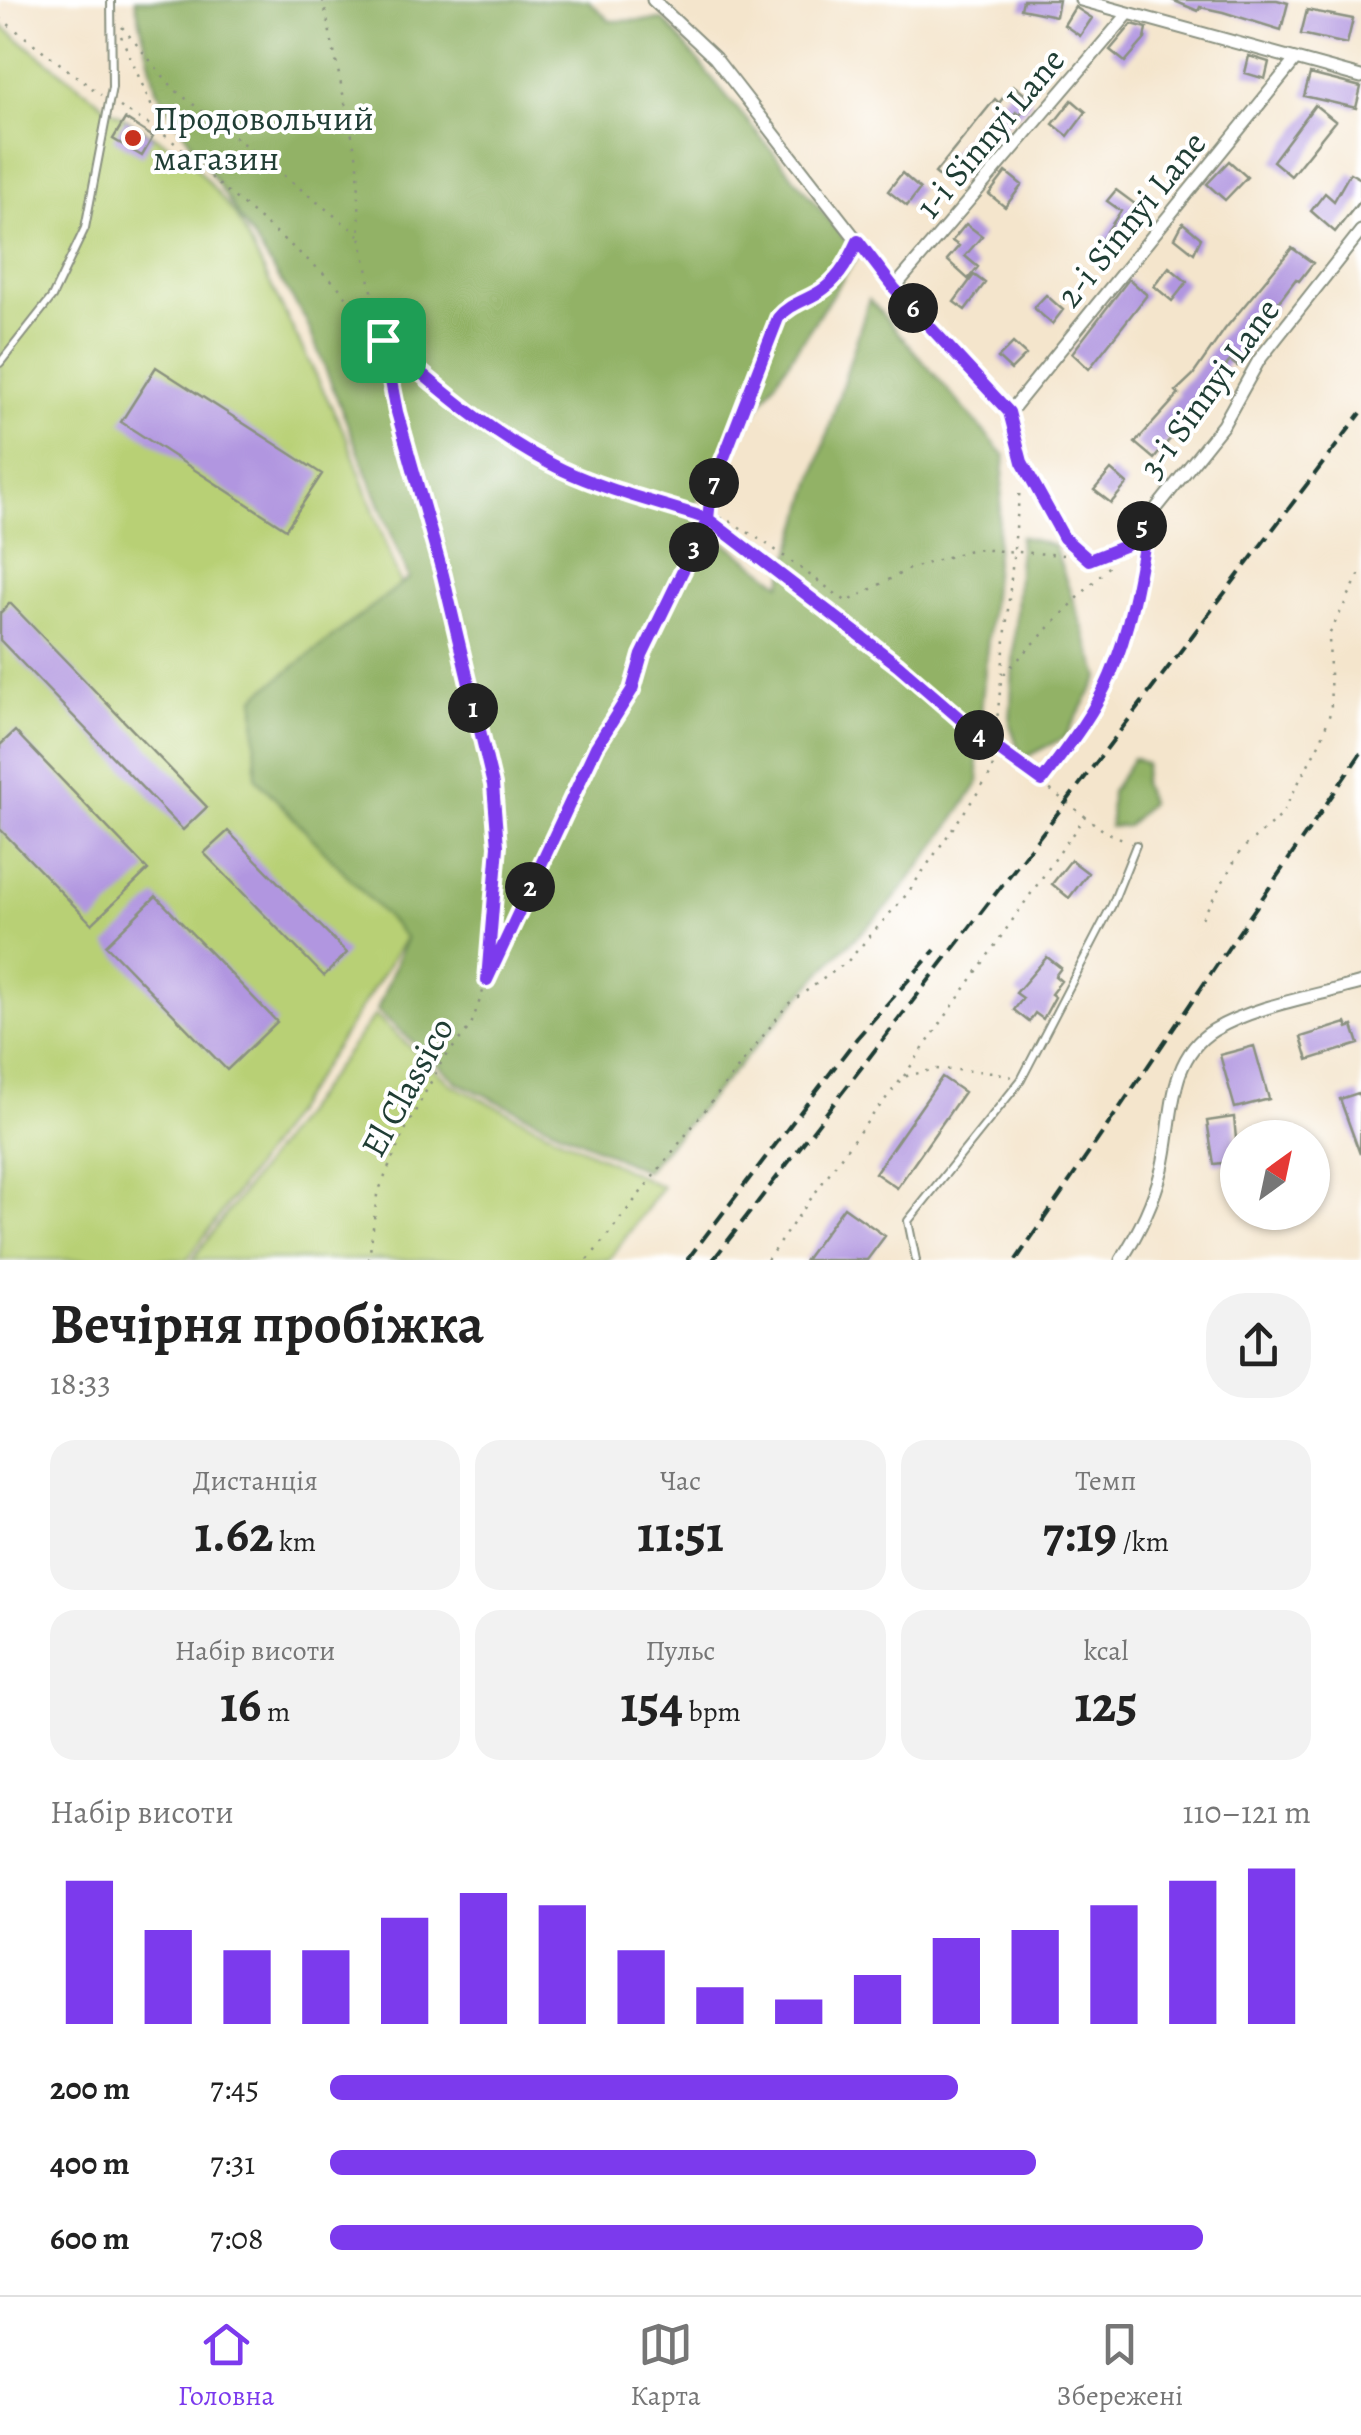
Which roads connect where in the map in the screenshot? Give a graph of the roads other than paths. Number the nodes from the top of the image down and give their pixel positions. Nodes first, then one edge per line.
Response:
1 (111, 0) edge
2 (653, 0) edge
3 (1082, 0) edge
4 (1128, 14) junction
5 (1296, 59) junction
6 (1361, 77) edge
7 (1361, 231) edge
8 (894, 288) junction
9 (0, 363) edge
10 (1009, 412) junction
11 (1136, 845) road end
12 (1361, 983) edge
13 (916, 1260) edge
14 (1122, 1260) edge

1 - 9 lane
2 - 8 street
3 - 4 street
4 - 5 street
4 - 8 street, 1-i Sinnyi Lane
5 - 6 street
5 - 10 street, 2-i Sinnyi Lane
7 - 10 street, 3-i Sinnyi Lane
8 - 10 street
11 - 13 lane
12 - 14 street

